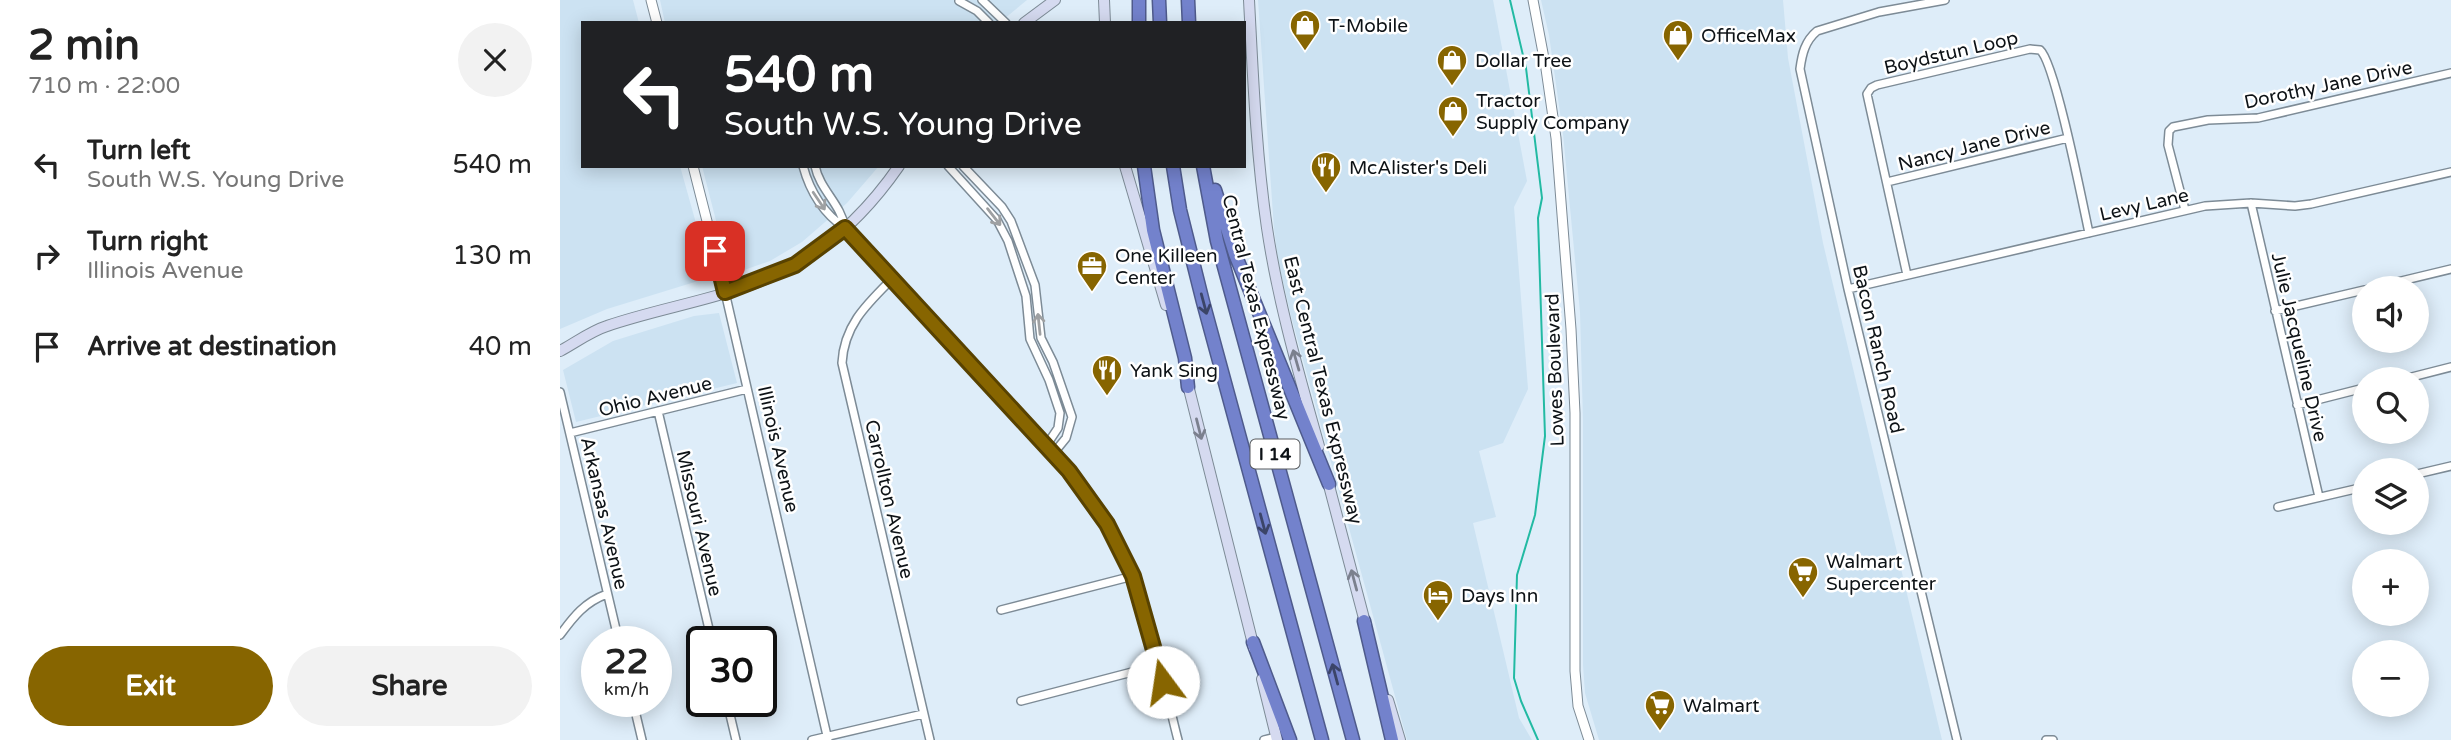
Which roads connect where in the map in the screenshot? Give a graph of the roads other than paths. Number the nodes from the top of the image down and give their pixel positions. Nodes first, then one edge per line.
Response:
1 (651, 0) edge
2 (982, 0) edge
3 (1055, 0) edge
4 (1095, 0) edge
5 (1107, 0) edge
6 (1139, 0) edge
7 (1158, 0) edge
8 (1188, 0) edge
9 (1249, 0) edge
10 (1533, 0) edge
11 (1945, 0) edge
12 (960, 1) edge
13 (1105, 18) edge
14 (656, 21) edge
15 (987, 21) edge
16 (1004, 21) edge
17 (1027, 21) edge
18 (1139, 21) edge
19 (1160, 21) edge
20 (1189, 21) edge
21 (2451, 73) edge
22 (2068, 138) junction
23 (694, 168) edge
24 (804, 168) edge
25 (816, 168) edge
26 (898, 168) edge
27 (951, 168) edge
28 (965, 168) edge
29 (1126, 168) edge
30 (1144, 168) edge
31 (1173, 168) edge
32 (1203, 168) edge
33 (1209, 168) edge
34 (2451, 172) edge
35 (1887, 182) junction
36 (2251, 203) junction
37 (2185, 210) junction
38 (845, 228) junction
39 (2090, 233) junction
40 (1018, 238) junction
41 (1008, 241) junction
42 (2451, 269) edge
43 (1031, 274) junction
44 (1908, 275) junction
45 (2421, 276) edge
46 (892, 279) junction
47 (1021, 280) junction
48 (1847, 289) junction
49 (725, 292) junction
50 (2352, 292) edge
51 (2275, 311) junction
52 (560, 351) edge
53 (1051, 357) junction
54 (1041, 362) junction
55 (2451, 367) edge
56 (2429, 373) edge
57 (1188, 387) junction
58 (747, 389) junction
59 (2352, 391) edge
60 (560, 392) edge
61 (1067, 398) junction
62 (1056, 402) junction
63 (2297, 405) junction
64 (658, 411) junction
65 (570, 433) junction
66 (1046, 446) junction
67 (1053, 454) junction
68 (2451, 466) edge
69 (2429, 471) edge
70 (1328, 484) junction
71 (2352, 489) edge
72 (2319, 497) junction
73 (2278, 507) dead end
74 (1133, 576) junction
75 (607, 594) junction
76 (1001, 610) dead end
77 (1364, 621) junction
78 (615, 626) edge
79 (708, 626) edge
80 (560, 635) edge
81 (1253, 642) junction
82 (1159, 665) junction
83 (1021, 701) dead end
84 (923, 714) junction
85 (637, 717) edge
86 (731, 717) edge
87 (828, 738) edge
88 (1276, 738) edge
89 (642, 740) edge
90 (736, 740) edge
91 (811, 740) edge
92 (930, 740) edge
93 (1178, 740) edge
94 (1264, 740) edge
95 (1290, 740) edge
96 (1322, 740) edge
97 (1353, 740) edge
98 (1392, 740) edge
99 (1400, 740) edge
100 (1589, 740) edge
101 (1957, 740) edge
102 (2046, 740) edge
103 (2053, 740) edge

1 - 14 street
2 - 16 street
3 - 17 main road
4 - 13 main road
5 - 13 main road
6 - 18 highway
7 - 19 highway
8 - 20 highway
70 -> 9 main road, East Central Texas Expressway
10 - 100 street, Lowes Boulevard
11 - 48 street, Bacon Ranch Road
12 - 15 street
21 - 37 street, Dorothy Jane Drive
22 - 35 street, Nancy Jane Drive
22 - 35 street, Boydstun Loop
22 - 39 street, Boydstun Loop
23 - 49 street, Illinois Avenue
24 -> 38 street
25 - 38 street
26 - 38 main road
27 -> 41 street
28 - 40 street
29 - 57 main road
30 - 57 highway
31 -> 96 highway, I 14
97 -> 32 highway, Central Texas Expressway / I 14
33 - 70 highway
34 - 36 street, Levy Lane
35 - 44 street, Boydstun Loop
36 - 37 street, Levy Lane
36 - 51 street, Julie Jacqueline Drive
37 - 39 street, Levy Lane
38 - 46 street
38 - 49 main road
39 - 44 street, Levy Lane
40 - 41 street
40 - 43 street
41 - 47 street
42 - 45 street
43 - 47 street
53 -> 43 street
44 - 48 street, Levy Lane
46 - 66 street
46 - 84 street, Carrollton Avenue
47 - 54 street
48 - 101 street, Bacon Ranch Road
49 - 52 main road
49 - 58 street, Illinois Avenue
50 - 51 street
51 - 63 street, Julie Jacqueline Drive
53 - 54 street
53 - 61 street
54 - 62 street
55 - 56 street
57 -> 81 main road
58 - 64 street, Ohio Avenue
58 - 87 street, Illinois Avenue
59 - 63 street
60 - 65 street, Arkansas Avenue
61 - 62 street
61 - 67 street
62 - 66 street
63 - 72 street, Julie Jacqueline Drive
64 - 65 street, Ohio Avenue
64 - 79 street, Missouri Avenue
65 - 75 street, Arkansas Avenue
66 - 67 street
67 - 74 street
68 - 69 street
77 -> 70 main road, East Central Texas Expressway
71 - 72 street
72 - 73 street
74 - 76 street
74 - 82 street
75 - 78 street, Arkansas Avenue
75 - 80 street
77 - 98 highway
77 - 99 main road, East Central Texas Expressway
81 - 88 main road
81 - 95 highway
82 - 83 street
82 - 93 street
84 - 87 street
84 - 92 street, Carrollton Avenue
85 - 89 street
86 - 90 street
87 - 91 street
88 - 94 street
102 - 103 street

